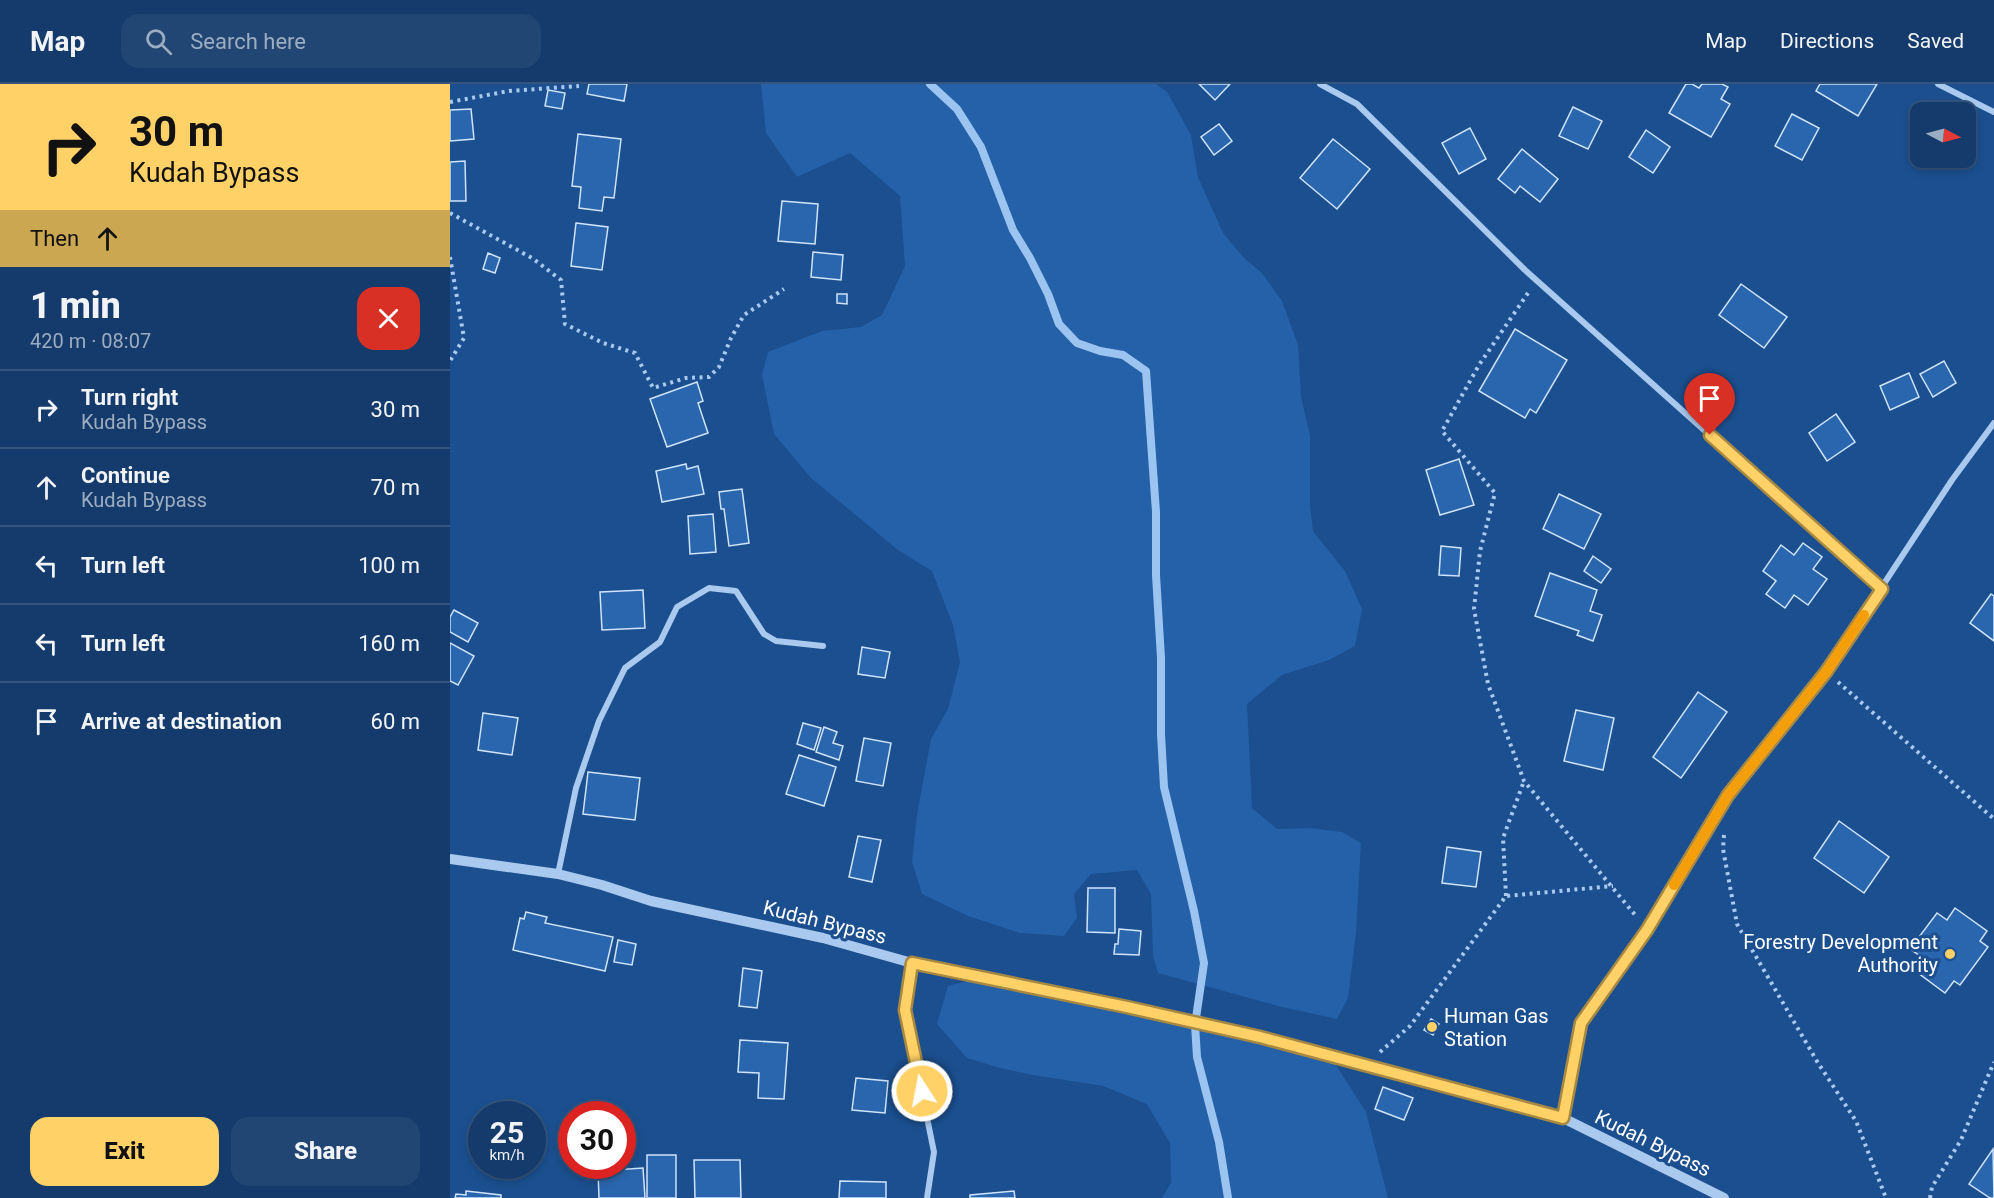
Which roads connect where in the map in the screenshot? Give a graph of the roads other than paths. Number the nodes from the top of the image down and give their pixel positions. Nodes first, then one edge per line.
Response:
1 (1320, 84) edge
2 (1938, 84) edge
3 (1994, 112) edge
4 (1994, 423) edge
5 (1882, 589) junction
6 (823, 646) dead end
7 (450, 859) edge
8 (558, 874) junction
9 (912, 963) junction
10 (1563, 1118) junction
11 (927, 1198) edge
12 (1724, 1198) edge

1 - 5 street
2 - 3 street
4 - 5 street
5 - 10 street
6 - 8 street
7 - 8 street, Kudah Bypass
8 - 9 street, Kudah Bypass
9 - 10 street, Kudah Bypass
9 - 11 street
10 - 12 street, Kudah Bypass

